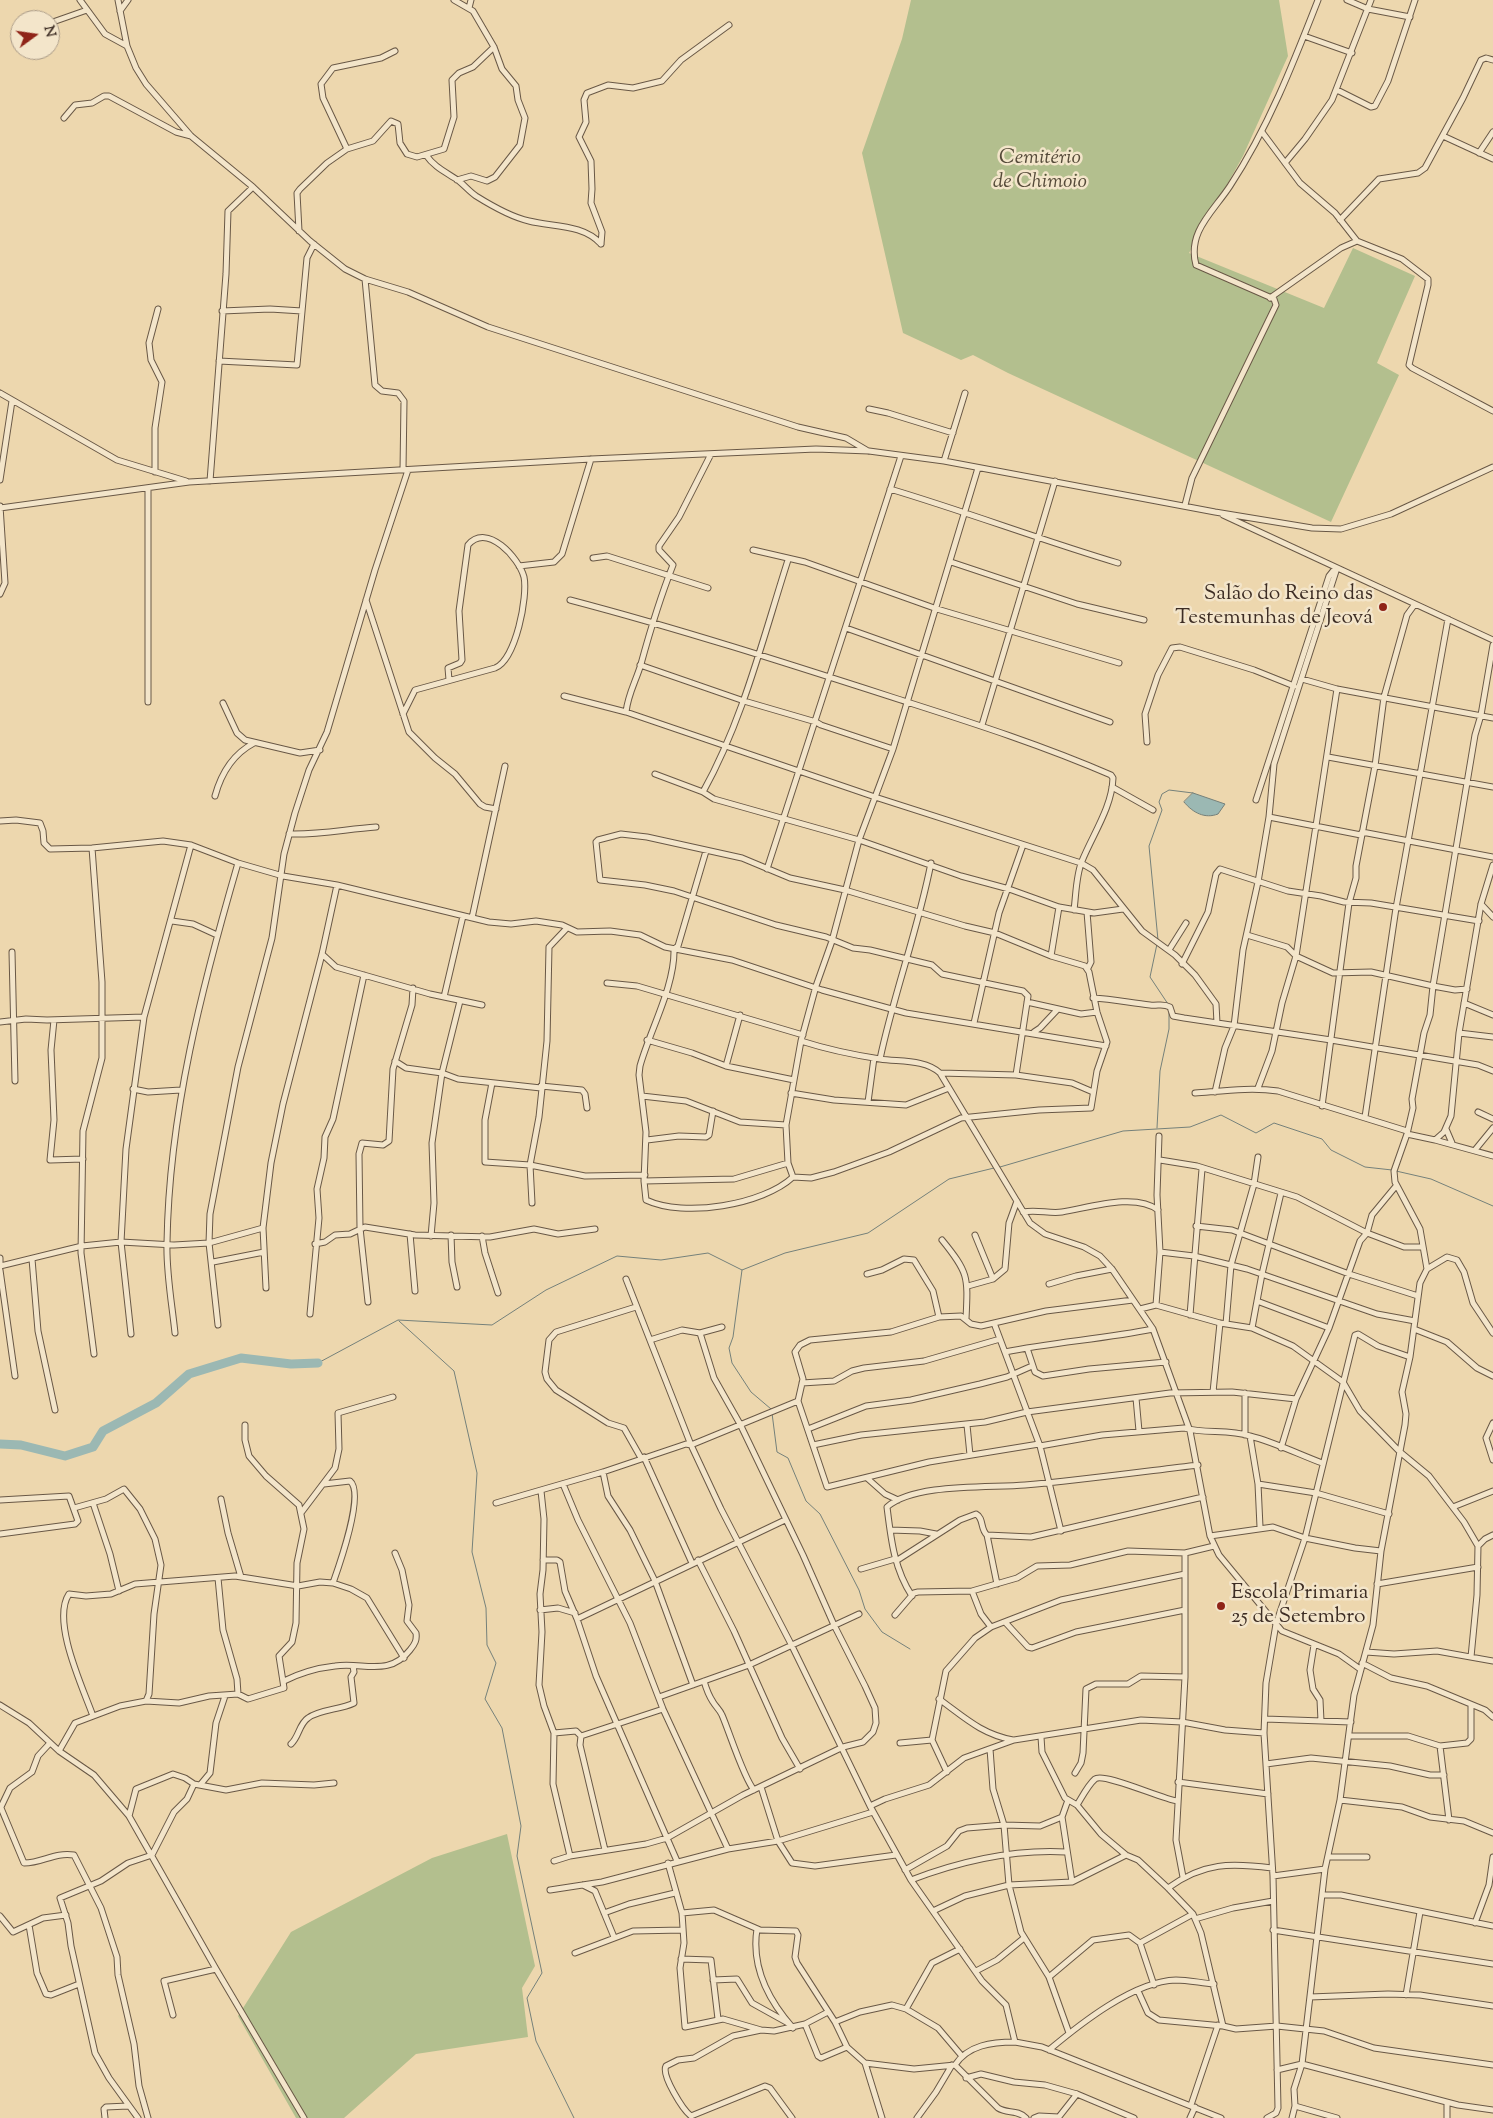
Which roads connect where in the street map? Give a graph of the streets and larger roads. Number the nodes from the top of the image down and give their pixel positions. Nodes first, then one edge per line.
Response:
1 (80, 0) edge
2 (118, 0) edge
3 (128, 0) edge
4 (454, 0) edge
5 (471, 0) edge
6 (1318, 0) edge
7 (1347, 0) edge
8 (1371, 0) edge
9 (1415, 0) edge
10 (470, 8) junction
11 (1368, 9) junction
12 (87, 10) junction
13 (120, 11) junction
14 (1410, 17) junction
15 (60, 19) edge
16 (729, 25) dead end
17 (1304, 36) junction
18 (127, 46) junction
19 (494, 48) junction
20 (395, 50) dead end
21 (1352, 53) junction
22 (1493, 60) edge
23 (1337, 90) junction
24 (64, 118) dead end
25 (1262, 132) junction
26 (1493, 132) edge
27 (191, 136) junction
28 (1443, 136) junction
29 (347, 149) junction
30 (1479, 153) junction
31 (426, 155) junction
32 (1493, 159) edge
33 (1285, 163) junction
34 (457, 180) junction
35 (253, 187) junction
36 (1340, 220) junction
37 (299, 231) junction
38 (1357, 240) junction
39 (314, 244) junction
40 (365, 279) junction
41 (1270, 298) junction
42 (158, 309) dead end
43 (302, 311) junction
44 (222, 312) junction
45 (219, 361) junction
46 (0, 393) edge
47 (965, 393) dead end
48 (12, 401) junction
49 (869, 409) dead end
50 (1493, 411) edge
51 (953, 433) junction
52 (869, 451) junction
53 (711, 454) junction
54 (901, 456) junction
55 (591, 459) junction
56 (944, 461) junction
57 (1493, 467) edge
58 (978, 468) junction
59 (406, 470) junction
60 (155, 472) junction
61 (0, 480) edge
62 (210, 481) junction
63 (1055, 481) junction
64 (188, 482) junction
65 (148, 489) junction
66 (890, 489) junction
67 (1185, 505) junction
68 (0, 507) edge
69 (965, 512) junction
70 (1215, 512) junction
71 (1039, 540) junction
72 (753, 550) dead end
73 (593, 558) dead end
74 (788, 560) junction
75 (951, 562) junction
76 (1118, 563) dead end
77 (519, 566) junction
78 (1337, 570) junction
79 (668, 576) junction
80 (861, 582) junction
81 (1024, 585) junction
82 (708, 588) dead end
83 (0, 594) edge
84 (366, 600) junction
85 (570, 600) dead end
86 (1414, 604) junction
87 (937, 609) junction
88 (1448, 619) junction
89 (1144, 620) dead end
90 (654, 622) junction
91 (846, 628) junction
92 (1011, 632) junction
93 (1493, 640) edge
94 (1493, 645) edge
95 (757, 653) junction
96 (922, 654) junction
97 (1119, 663) dead end
98 (640, 665) junction
99 (830, 675) junction
100 (1302, 679) junction
101 (450, 680) junction
102 (995, 680) junction
103 (1294, 686) junction
104 (1337, 688) junction
105 (564, 696) dead end
106 (1384, 697) junction
107 (744, 701) junction
108 (148, 702) dead end
109 (906, 702) junction
110 (223, 703) dead end
111 (1434, 707) junction
112 (626, 712) junction
113 (403, 714) junction
114 (1481, 715) junction
115 (1493, 718) edge
116 (816, 722) junction
117 (1110, 722) dead end
118 (982, 725) junction
119 (1147, 742) dead end
120 (254, 744) junction
121 (725, 745) junction
122 (893, 749) junction
123 (320, 750) junction
124 (1328, 758) junction
125 (505, 766) dead end
126 (1375, 766) junction
127 (800, 771) junction
128 (655, 774) dead end
129 (1422, 775) junction
130 (1469, 784) junction
131 (1493, 787) edge
132 (1112, 788) junction
133 (703, 792) junction
134 (215, 796) dead end
135 (875, 797) junction
136 (1256, 800) dead end
137 (496, 809) junction
138 (1154, 810) dead end
139 (1269, 817) junction
140 (785, 819) junction
141 (0, 822) edge
142 (1316, 825) junction
143 (376, 827) dead end
144 (289, 834) junction
145 (1361, 834) junction
146 (859, 840) junction
147 (1409, 841) junction
148 (192, 845) junction
149 (1023, 845) junction
150 (92, 848) junction
151 (1456, 850) junction
152 (706, 851) junction
153 (1493, 857) edge
154 (238, 863) junction
155 (1081, 863) junction
156 (931, 864) junction
157 (1493, 866) edge
158 (767, 869) junction
159 (283, 876) junction
160 (1258, 882) junction
161 (337, 885) junction
162 (1009, 888) junction
163 (845, 890) junction
164 (1304, 894) junction
165 (692, 897) junction
166 (1349, 903) junction
167 (1481, 904) junction
168 (1059, 908) junction
169 (1396, 908) junction
170 (1123, 909) junction
171 (1074, 910) junction
172 (920, 912) junction
173 (1087, 912) junction
174 (463, 916) junction
175 (1445, 917) junction
176 (1493, 917) edge
177 (472, 918) junction
178 (1479, 921) junction
179 (172, 922) junction
180 (1186, 923) dead end
181 (567, 928) junction
182 (994, 933) junction
183 (217, 935) junction
184 (1247, 935) junction
185 (832, 941) junction
186 (674, 949) junction
187 (1169, 950) junction
188 (12, 952) dead end
189 (322, 954) junction
190 (1051, 956) junction
191 (1296, 956) junction
192 (905, 960) junction
193 (1182, 964) junction
194 (1088, 968) junction
195 (1339, 972) junction
196 (364, 975) junction
197 (1385, 977) junction
198 (982, 981) junction
199 (607, 984) dead end
200 (816, 986) junction
201 (1433, 986) junction
202 (413, 988) junction
203 (1467, 989) junction
204 (664, 995) junction
205 (444, 997) junction
206 (1093, 998) junction
207 (460, 1001) junction
208 (1027, 1002) junction
209 (1464, 1003) junction
210 (482, 1005) dead end
211 (891, 1008) junction
212 (1057, 1010) junction
213 (1097, 1012) junction
214 (740, 1015) junction
215 (1493, 1015) edge
216 (101, 1017) junction
217 (144, 1017) junction
218 (54, 1020) junction
219 (0, 1022) edge
220 (13, 1022) junction
221 (974, 1023) junction
222 (1217, 1023) junction
223 (1234, 1026) junction
224 (1021, 1031) junction
225 (1032, 1032) junction
226 (1277, 1032) junction
227 (1459, 1033) junction
228 (803, 1035) junction
229 (1493, 1037) edge
230 (647, 1040) junction
231 (1330, 1040) junction
232 (801, 1041) junction
233 (1106, 1046) junction
234 (1376, 1047) junction
235 (1421, 1055) junction
236 (877, 1058) junction
237 (395, 1061) junction
238 (1457, 1061) junction
239 (726, 1066) junction
240 (1493, 1071) edge
241 (442, 1073) junction
242 (940, 1073) junction
243 (1016, 1075) junction
244 (15, 1080) dead end
245 (794, 1080) junction
246 (492, 1083) junction
247 (541, 1087) junction
248 (949, 1088) junction
249 (1258, 1088) junction
250 (133, 1089) junction
251 (181, 1090) junction
252 (1093, 1092) junction
253 (1215, 1092) junction
254 (791, 1093) junction
255 (1195, 1093) dead end
256 (642, 1096) junction
257 (868, 1102) junction
258 (1322, 1106) junction
259 (587, 1108) dead end
260 (713, 1111) junction
261 (1478, 1112) dead end
262 (1365, 1117) junction
263 (967, 1118) junction
264 (1493, 1119) edge
265 (786, 1125) junction
266 (1446, 1128) junction
267 (1493, 1128) edge
268 (1407, 1132) junction
269 (1159, 1136) dead end
270 (647, 1140) junction
271 (1435, 1140) junction
272 (1452, 1143) junction
273 (1475, 1150) junction
274 (1258, 1156) dead end
275 (1493, 1156) edge
276 (83, 1160) junction
277 (1160, 1160) junction
278 (788, 1163) junction
279 (530, 1165) junction
280 (1202, 1169) junction
281 (793, 1176) junction
282 (644, 1178) junction
283 (1254, 1184) junction
284 (1396, 1186) junction
285 (1281, 1194) junction
286 (1017, 1202) junction
287 (532, 1203) dead end
288 (1158, 1210) junction
289 (1023, 1212) junction
290 (1196, 1226) junction
291 (263, 1228) junction
292 (360, 1228) junction
293 (595, 1229) dead end
294 (1367, 1233) junction
295 (410, 1234) junction
296 (1241, 1234) junction
297 (451, 1235) junction
298 (975, 1235) dead end
299 (431, 1236) junction
300 (482, 1236) junction
301 (942, 1240) dead end
302 (121, 1242) junction
303 (209, 1243) junction
304 (1271, 1243) junction
305 (166, 1244) junction
306 (315, 1244) junction
307 (82, 1246) junction
308 (1423, 1247) junction
309 (264, 1252) junction
310 (1160, 1252) junction
311 (1194, 1256) junction
312 (0, 1258) edge
313 (32, 1259) junction
314 (213, 1262) junction
315 (1231, 1265) junction
316 (0, 1267) edge
317 (1427, 1269) junction
318 (1112, 1270) junction
319 (866, 1274) dead end
320 (1262, 1274) junction
321 (1349, 1274) junction
322 (626, 1279) dead end
323 (993, 1279) junction
324 (1049, 1284) dead end
325 (968, 1286) junction
326 (457, 1287) dead end
327 (266, 1288) dead end
328 (415, 1291) dead end
329 (498, 1293) dead end
330 (1418, 1296) junction
331 (1133, 1300) junction
332 (1257, 1301) junction
333 (1338, 1301) junction
334 (368, 1302) dead end
335 (1156, 1305) junction
336 (636, 1307) junction
337 (1140, 1309) junction
338 (310, 1314) dead end
339 (1190, 1315) junction
340 (939, 1317) junction
341 (966, 1319) junction
342 (1415, 1321) junction
343 (994, 1323) junction
344 (1223, 1323) junction
345 (218, 1326) dead end
346 (722, 1327) dead end
347 (1252, 1328) junction
348 (1329, 1328) junction
349 (1153, 1329) junction
350 (1414, 1329) junction
351 (174, 1333) dead end
352 (700, 1333) junction
353 (1493, 1333) edge
354 (131, 1334) dead end
355 (1000, 1339) junction
356 (650, 1340) junction
357 (1026, 1348) junction
358 (1005, 1352) junction
359 (94, 1354) dead end
360 (1410, 1357) junction
361 (1314, 1361) junction
362 (1166, 1362) junction
363 (1032, 1366) junction
364 (1012, 1374) junction
365 (15, 1376) dead end
366 (1493, 1376) edge
367 (802, 1382) junction
368 (1343, 1382) junction
369 (1213, 1392) junction
370 (1177, 1393) junction
371 (1245, 1393) junction
372 (392, 1397) dead end
373 (1136, 1398) junction
374 (1296, 1399) junction
375 (798, 1401) junction
376 (55, 1410) dead end
377 (1028, 1412) junction
378 (1493, 1423) edge
379 (740, 1424) junction
380 (245, 1425) dead end
381 (967, 1425) junction
382 (808, 1429) junction
383 (1139, 1431) junction
384 (1190, 1431) junction
385 (1248, 1435) junction
386 (691, 1444) junction
387 (813, 1445) junction
388 (1039, 1445) junction
389 (1281, 1448) junction
390 (1400, 1452) junction
391 (970, 1455) junction
392 (642, 1457) junction
393 (1493, 1460) edge
394 (1322, 1463) junction
395 (1198, 1465) junction
396 (603, 1472) junction
397 (867, 1478) junction
398 (1049, 1481) junction
399 (324, 1484) junction
400 (563, 1484) junction
401 (1258, 1484) junction
402 (541, 1491) junction
403 (1493, 1491) edge
404 (1316, 1493) junction
405 (1203, 1497) junction
406 (221, 1499) dead end
407 (0, 1500) edge
408 (899, 1500) junction
409 (93, 1503) junction
410 (496, 1503) dead end
411 (74, 1508) junction
412 (1453, 1508) junction
413 (301, 1513) junction
414 (1389, 1514) junction
415 (785, 1520) junction
416 (1260, 1527) junction
417 (890, 1530) junction
418 (1061, 1531) junction
419 (0, 1534) edge
420 (936, 1534) junction
421 (988, 1535) junction
422 (1493, 1535) edge
423 (1210, 1536) junction
424 (1305, 1538) junction
425 (739, 1542) junction
426 (1214, 1546) junction
427 (1478, 1546) junction
428 (1381, 1551) junction
429 (395, 1553) dead end
430 (1185, 1553) junction
431 (543, 1560) junction
432 (698, 1560) junction
433 (896, 1560) junction
434 (692, 1563) junction
435 (1478, 1567) junction
436 (860, 1569) dead end
437 (1185, 1574) junction
438 (242, 1576) junction
439 (218, 1578) junction
440 (158, 1581) junction
441 (655, 1581) junction
442 (333, 1584) junction
443 (997, 1584) junction
444 (1377, 1584) junction
445 (298, 1586) junction
446 (119, 1591) junction
447 (972, 1591) junction
448 (912, 1596) junction
449 (618, 1598) junction
450 (540, 1610) junction
451 (1185, 1610) junction
452 (575, 1613) junction
453 (860, 1614) dead end
454 (895, 1616) dead end
455 (577, 1619) junction
456 (1005, 1622) junction
457 (1276, 1624) junction
458 (834, 1625) junction
459 (991, 1627) junction
460 (791, 1644) junction
461 (1314, 1645) junction
462 (1366, 1652) junction
463 (1471, 1657) junction
464 (404, 1658) junction
465 (1493, 1661) edge
466 (748, 1665) junction
467 (353, 1666) junction
468 (1361, 1666) junction
469 (1185, 1677) junction
470 (284, 1681) junction
471 (704, 1681) junction
472 (693, 1685) junction
473 (238, 1694) junction
474 (225, 1696) junction
475 (659, 1697) junction
476 (939, 1699) junction
477 (146, 1701) junction
478 (0, 1705) edge
479 (1471, 1706) junction
480 (663, 1709) junction
481 (92, 1716) junction
482 (1493, 1717) edge
483 (1265, 1720) junction
484 (1321, 1721) junction
485 (1182, 1722) junction
486 (1351, 1722) junction
487 (617, 1726) junction
488 (1086, 1728) junction
489 (554, 1733) junction
490 (1264, 1733) junction
491 (581, 1736) junction
492 (1349, 1736) junction
493 (1041, 1737) junction
494 (932, 1740) junction
495 (1014, 1740) junction
496 (50, 1743) junction
497 (900, 1743) dead end
498 (290, 1744) dead end
499 (1440, 1746) junction
500 (842, 1747) junction
501 (990, 1748) junction
502 (59, 1750) junction
503 (1345, 1762) junction
504 (1266, 1764) junction
505 (800, 1769) junction
506 (948, 1772) junction
507 (1075, 1773) dead end
508 (1444, 1775) junction
509 (1178, 1782) junction
510 (334, 1783) dead end
511 (194, 1784) junction
512 (200, 1785) junction
513 (761, 1787) junction
514 (754, 1790) junction
515 (1268, 1794) junction
516 (1068, 1800) junction
517 (1340, 1800) junction
518 (1177, 1801) junction
519 (1077, 1805) junction
520 (1, 1808) edge
521 (871, 1809) junction
522 (710, 1813) junction
523 (129, 1816) junction
524 (1062, 1817) junction
525 (1449, 1820) junction
526 (1004, 1825) junction
527 (1493, 1832) edge
528 (667, 1838) junction
529 (778, 1841) junction
530 (728, 1849) junction
531 (605, 1850) junction
532 (1066, 1852) junction
533 (1007, 1854) junction
534 (896, 1855) junction
535 (1126, 1855) junction
536 (152, 1856) junction
537 (570, 1856) junction
538 (1328, 1856) junction
539 (1367, 1857) dead end
540 (1493, 1857) edge
541 (554, 1861) dead end
542 (677, 1861) junction
543 (668, 1863) junction
544 (1272, 1868) junction
545 (1326, 1869) junction
546 (905, 1870) junction
547 (1273, 1876) junction
548 (1183, 1877) junction
549 (1491, 1879) edge
550 (911, 1880) junction
551 (1072, 1882) junction
552 (583, 1884) junction
553 (88, 1886) junction
554 (1009, 1886) junction
555 (1168, 1888) junction
556 (550, 1890) dead end
557 (675, 1892) junction
558 (1324, 1895) junction
559 (1273, 1901) junction
560 (933, 1911) junction
561 (1420, 1912) junction
562 (682, 1913) junction
563 (604, 1914) junction
564 (0, 1916) edge
565 (66, 1916) junction
566 (1194, 1916) junction
567 (1475, 1923) junction
568 (28, 1925) junction
569 (1493, 1926) edge
570 (757, 1929) junction
571 (683, 1930) junction
572 (1273, 1930) junction
573 (1318, 1936) junction
574 (614, 1937) junction
575 (1024, 1938) junction
576 (1140, 1943) junction
577 (960, 1949) junction
578 (1412, 1952) junction
579 (575, 1953) dead end
580 (681, 1959) junction
581 (1493, 1964) edge
582 (216, 1970) junction
583 (976, 1971) junction
584 (1048, 1977) junction
585 (713, 1980) junction
586 (79, 1984) junction
587 (1214, 1984) junction
588 (1154, 1985) junction
589 (1138, 1991) junction
590 (1406, 1995) junction
591 (1310, 1997) junction
592 (1493, 2006) edge
593 (906, 2009) junction
594 (828, 2012) junction
595 (173, 2015) dead end
596 (718, 2019) junction
597 (835, 2022) junction
598 (788, 2023) junction
599 (805, 2024) junction
600 (1220, 2026) junction
601 (1277, 2026) junction
602 (793, 2028) junction
603 (761, 2030) junction
604 (1306, 2030) junction
605 (1069, 2034) junction
606 (1015, 2042) junction
607 (847, 2047) junction
608 (1049, 2050) junction
609 (961, 2055) junction
610 (865, 2063) junction
611 (1302, 2064) junction
612 (954, 2065) junction
613 (1493, 2065) edge
614 (1277, 2070) junction
615 (966, 2078) junction
616 (1077, 2094) junction
617 (1447, 2103) junction
618 (128, 2106) junction
619 (1193, 2106) junction
620 (1295, 2106) junction
621 (1493, 2110) edge
622 (105, 2118) edge
623 (138, 2118) edge
624 (148, 2118) edge
625 (304, 2118) edge
626 (792, 2118) edge
627 (882, 2118) edge
628 (917, 2118) edge
629 (1026, 2118) edge
630 (1034, 2118) edge
631 (1059, 2118) edge
632 (1134, 2118) edge
633 (1190, 2118) edge
634 (1221, 2118) edge
635 (1267, 2118) edge
636 (1292, 2118) edge
637 (1337, 2118) edge
638 (1447, 2118) edge

1 - 12 street
2 - 13 street
3 - 13 street
4 - 10 street
5 - 10 street
6 - 17 street
7 - 11 street
8 - 11 street
9 - 14 street
10 - 19 street
11 - 14 street
11 - 21 street
12 - 15 street
12 - 18 street
13 - 18 street
14 - 23 street
16 - 34 street
17 - 21 street
17 - 25 street
18 - 27 street
19 - 31 street
19 - 34 street
20 - 29 street
21 - 23 street
22 - 28 street
23 - 33 street
24 - 27 street
25 - 33 street
25 - 41 street
26 - 30 street
27 - 35 street
28 - 30 street
28 - 36 street
29 - 31 street
29 - 37 street
30 - 32 street
31 - 34 street
33 - 36 street
35 - 37 street
35 - 44 street
36 - 38 street
37 - 39 street
38 - 41 street
38 - 50 street
39 - 40 street
39 - 43 street
40 - 52 street
40 - 59 street
41 - 67 street
42 - 60 street
43 - 44 street
43 - 45 street
44 - 45 street
45 - 62 street
46 - 48 street
47 - 51 street
48 - 60 street
48 - 61 street
49 - 51 street
51 - 56 street
52 - 53 street
52 - 54 street
53 - 55 street
53 - 79 street
54 - 56 street
54 - 66 street
55 - 59 street
55 - 77 street
56 - 58 street
57 - 70 street
58 - 63 street
58 - 69 street
59 - 62 street
59 - 84 street
60 - 64 street
62 - 64 street
63 - 67 street
63 - 71 street
64 - 65 street
65 - 68 street
65 - 108 street
66 - 69 street
66 - 80 street
67 - 70 street
68 - 83 street
69 - 71 street
69 - 75 street
70 - 78 street
71 - 76 street
71 - 81 street
72 - 74 street
73 - 79 street
74 - 80 street
74 - 95 street
75 - 81 street
75 - 87 street
77 - 101 street
77 - 101 street
78 - 86 street
78 - 100 street
78 - 103 street
79 - 82 street
79 - 90 street
80 - 87 street
80 - 91 street
81 - 89 street
81 - 92 street
84 - 113 street
84 - 123 street
85 - 90 street
86 - 88 street
86 - 106 street
87 - 92 street
87 - 96 street
88 - 93 street
88 - 111 street
90 - 95 street
90 - 98 street
91 - 96 street
91 - 99 street
92 - 97 street
92 - 102 street
94 - 114 street
95 - 99 street
95 - 107 street
96 - 102 street
96 - 109 street
98 - 107 street
98 - 112 street
99 - 109 street
99 - 116 street
100 - 104 street
100 - 139 street
101 - 113 street
102 - 117 street
102 - 118 street
103 - 119 street
103 - 136 street
104 - 106 street
104 - 124 street
105 - 112 street
106 - 111 street
106 - 126 street
107 - 116 street
107 - 121 street
109 - 118 street
109 - 122 street
110 - 120 street
111 - 114 street
111 - 129 street
112 - 121 street
113 - 137 street
114 - 115 street
114 - 130 street
116 - 122 street
116 - 127 street
118 - 132 street
120 - 123 street
120 - 134 street
121 - 127 street
121 - 133 street
122 - 135 street
123 - 144 street
124 - 126 street
124 - 142 street
125 - 137 street
126 - 129 street
126 - 145 street
127 - 135 street
127 - 140 street
128 - 133 street
129 - 130 street
129 - 147 street
130 - 131 street
130 - 151 street
132 - 138 street
132 - 155 street
133 - 140 street
135 - 146 street
135 - 149 street
137 - 177 street
139 - 142 street
139 - 160 street
140 - 146 street
140 - 158 street
141 - 150 street
142 - 145 street
142 - 164 street
143 - 144 street
144 - 159 street
145 - 147 street
145 - 166 street
146 - 156 street
146 - 163 street
147 - 151 street
147 - 169 street
148 - 150 street
148 - 154 street
148 - 179 street
149 - 155 street
149 - 162 street
150 - 216 street
151 - 153 street
151 - 175 street
152 - 158 street
152 - 165 street
152 - 165 street
154 - 159 street
154 - 183 street
155 - 170 street
155 - 171 street
156 - 162 street
156 - 172 street
157 - 167 street
158 - 163 street
159 - 161 street
159 - 303 street
160 - 164 street
160 - 184 street
160 - 193 street
161 - 174 street
161 - 189 street
162 - 168 street
162 - 182 street
163 - 172 street
163 - 185 street
164 - 166 street
164 - 191 street
165 - 185 street
165 - 186 street
166 - 169 street
166 - 195 street
167 - 176 street
167 - 178 street
168 - 171 street
168 - 190 street
169 - 175 street
169 - 197 street
170 - 173 street
170 - 187 street
171 - 173 street
172 - 182 street
172 - 192 street
173 - 194 street
174 - 177 street
174 - 205 street
175 - 178 street
175 - 201 street
177 - 181 street
178 - 203 street
179 - 183 street
179 - 217 street
180 - 187 street
181 - 186 street
181 - 247 street
182 - 190 street
182 - 198 street
183 - 251 street
184 - 191 street
184 - 223 street
185 - 192 street
185 - 200 street
186 - 200 street
186 - 204 street
187 - 193 street
188 - 220 street
189 - 196 street
189 - 291 street
190 - 194 street
191 - 195 street
191 - 226 street
192 - 198 street
192 - 211 street
193 - 222 street
194 - 206 street
195 - 197 street
195 - 231 street
196 - 202 street
196 - 306 street
197 - 201 street
197 - 234 street
198 - 208 street
198 - 221 street
199 - 204 street
200 - 211 street
200 - 228 street
201 - 203 street
201 - 235 street
202 - 205 street
202 - 237 street
203 - 209 street
204 - 214 street
204 - 230 street
205 - 207 street
206 - 213 street
206 - 222 street
207 - 210 street
207 - 241 street
208 - 212 street
208 - 224 street
209 - 215 street
209 - 227 street
211 - 221 street
211 - 236 street
212 - 213 street
212 - 225 street
213 - 233 street
214 - 228 street
214 - 239 street
216 - 217 street
216 - 218 street
216 - 276 street
217 - 250 street
218 - 220 street
218 - 276 street
219 - 220 street
220 - 244 street
221 - 224 street
222 - 223 street
223 - 226 street
223 - 253 street
224 - 225 street
224 - 243 street
225 - 233 street
226 - 231 street
226 - 249 street
227 - 229 street
227 - 238 street
228 - 232 street
230 - 239 street
230 - 256 street
231 - 234 street
231 - 258 street
232 - 236 street
232 - 245 street
233 - 252 street
234 - 235 street
234 - 262 street
235 - 238 street
235 - 268 street
236 - 242 street
236 - 257 street
237 - 241 street
237 - 292 street
238 - 240 street
238 - 266 street
239 - 245 street
241 - 246 street
241 - 299 street
242 - 243 street
242 - 248 street
243 - 252 street
245 - 254 street
246 - 247 street
246 - 279 street
247 - 259 street
247 - 279 street
248 - 257 street
248 - 263 street
249 - 253 street
249 - 258 street
250 - 251 street
250 - 302 street
251 - 305 street
252 - 263 street
253 - 255 street
254 - 257 street
254 - 265 street
256 - 260 street
256 - 270 street
258 - 262 street
260 - 265 street
260 - 270 street
261 - 264 street
262 - 268 street
263 - 281 street
263 - 286 street
265 - 278 street
266 - 271 street
266 - 272 street
267 - 273 street
268 - 271 street
268 - 284 street
269 - 277 street
270 - 282 street
271 - 272 street
272 - 273 street
273 - 275 street
274 - 283 street
276 - 307 street
277 - 280 street
277 - 288 street
278 - 281 street
278 - 282 street
279 - 282 street
279 - 287 street
280 - 283 street
280 - 290 street
281 - 282 street
283 - 285 street
283 - 296 street
284 - 294 street
284 - 308 street
285 - 294 street
285 - 304 street
286 - 289 street
286 - 323 street
288 - 289 street
288 - 310 street
289 - 318 street
290 - 296 street
290 - 311 street
291 - 303 street
291 - 309 street
292 - 295 street
292 - 306 street
292 - 334 street
293 - 300 street
294 - 308 street
294 - 321 street
295 - 299 street
295 - 328 street
296 - 304 street
296 - 315 street
297 - 299 street
297 - 300 street
297 - 326 street
298 - 323 street
300 - 329 street
301 - 325 street
302 - 305 street
302 - 307 street
302 - 354 street
303 - 305 street
303 - 314 street
304 - 320 street
304 - 321 street
305 - 351 street
306 - 338 street
307 - 313 street
307 - 359 street
308 - 317 street
309 - 314 street
309 - 327 street
310 - 311 street
310 - 335 street
311 - 315 street
311 - 339 street
312 - 316 street
313 - 316 street
313 - 376 street
314 - 345 street
315 - 320 street
315 - 344 street
316 - 365 street
317 - 330 street
317 - 353 street
318 - 324 street
318 - 331 street
319 - 340 street
320 - 332 street
320 - 333 street
321 - 330 street
321 - 333 street
322 - 336 street
323 - 325 street
325 - 341 street
330 - 342 street
331 - 337 street
331 - 343 street
332 - 347 street
332 - 348 street
333 - 342 street
333 - 348 street
335 - 337 street
335 - 339 street
336 - 356 street
336 - 392 street
337 - 349 street
339 - 344 street
340 - 341 street
340 - 367 street
341 - 343 street
342 - 350 street
343 - 355 street
344 - 347 street
344 - 369 street
346 - 352 street
347 - 361 street
348 - 361 street
349 - 357 street
349 - 362 street
350 - 360 street
350 - 366 street
352 - 356 street
352 - 379 street
355 - 358 street
355 - 367 street
356 - 386 street
357 - 358 street
357 - 363 street
358 - 364 street
360 - 368 street
360 - 390 street
361 - 368 street
361 - 374 street
362 - 363 street
362 - 370 street
363 - 364 street
364 - 377 street
364 - 382 street
367 - 375 street
368 - 390 street
368 - 394 street
369 - 370 street
369 - 371 street
370 - 373 street
370 - 384 street
371 - 374 street
371 - 385 street
372 - 399 street
373 - 377 street
373 - 383 street
374 - 389 street
375 - 379 street
375 - 382 street
377 - 381 street
377 - 388 street
378 - 393 street
379 - 386 street
379 - 415 street
380 - 413 street
381 - 387 street
381 - 391 street
382 - 387 street
383 - 384 street
383 - 388 street
384 - 385 street
384 - 395 street
385 - 389 street
385 - 401 street
386 - 392 street
386 - 425 street
387 - 397 street
388 - 391 street
388 - 398 street
389 - 394 street
390 - 412 street
390 - 414 street
391 - 397 street
392 - 396 street
392 - 434 street
394 - 404 street
395 - 398 street
395 - 405 street
396 - 400 street
396 - 441 street
397 - 408 street
398 - 408 street
398 - 418 street
399 - 413 street
399 - 442 street
400 - 402 street
400 - 449 street
401 - 404 street
401 - 416 street
402 - 410 street
402 - 431 street
403 - 412 street
404 - 414 street
404 - 424 street
405 - 418 street
405 - 423 street
406 - 438 street
407 - 411 street
408 - 417 street
409 - 411 street
409 - 440 street
409 - 446 street
411 - 419 street
412 - 427 street
413 - 445 street
414 - 428 street
415 - 425 street
415 - 458 street
416 - 423 street
416 - 424 street
417 - 420 street
417 - 433 street
418 - 421 street
420 - 421 street
420 - 433 street
421 - 443 street
422 - 427 street
423 - 426 street
424 - 428 street
424 - 457 street
425 - 432 street
425 - 460 street
426 - 430 street
426 - 457 street
427 - 435 street
428 - 444 street
429 - 464 street
430 - 437 street
430 - 443 street
431 - 450 street
431 - 452 street
432 - 434 street
432 - 466 street
433 - 436 street
433 - 448 street
434 - 441 street
435 - 444 street
435 - 463 street
437 - 451 street
437 - 456 street
438 - 439 street
438 - 445 street
439 - 440 street
439 - 473 street
440 - 446 street
440 - 477 street
441 - 449 street
441 - 472 street
442 - 445 street
442 - 464 street
443 - 447 street
444 - 462 street
445 - 470 street
446 - 481 street
447 - 448 street
447 - 459 street
448 - 454 street
449 - 455 street
449 - 475 street
450 - 452 street
450 - 489 street
451 - 456 street
451 - 469 street
452 - 455 street
453 - 458 street
455 - 487 street
456 - 459 street
457 - 461 street
457 - 483 street
458 - 460 street
458 - 500 street
459 - 476 street
460 - 466 street
460 - 500 street
461 - 468 street
461 - 484 street
462 - 463 street
462 - 468 street
463 - 465 street
464 - 467 street
466 - 471 street
466 - 505 street
467 - 470 street
467 - 498 street
468 - 479 street
468 - 486 street
469 - 485 street
469 - 488 street
470 - 473 street
471 - 472 street
471 - 514 street
472 - 475 street
473 - 474 street
474 - 477 street
474 - 512 street
475 - 480 street
476 - 494 street
476 - 495 street
477 - 481 street
478 - 496 street
479 - 482 street
479 - 499 street
480 - 487 street
480 - 522 street
481 - 502 street
483 - 484 street
483 - 490 street
484 - 486 street
485 - 488 street
485 - 490 street
485 - 509 street
486 - 492 street
487 - 491 street
487 - 528 street
488 - 493 street
488 - 507 street
489 - 491 street
489 - 537 street
490 - 504 street
491 - 531 street
492 - 499 street
492 - 503 street
493 - 495 street
493 - 516 street
494 - 497 street
494 - 506 street
495 - 501 street
496 - 502 street
496 - 520 street
499 - 508 street
500 - 505 street
500 - 521 street
501 - 506 street
501 - 526 street
502 - 523 street
503 - 504 street
503 - 508 street
503 - 517 street
504 - 515 street
505 - 513 street
506 - 521 street
508 - 525 street
509 - 515 street
509 - 518 street
510 - 512 street
511 - 512 street
511 - 523 street
511 - 536 street
513 - 514 street
513 - 529 street
514 - 522 street
515 - 544 street
516 - 519 street
516 - 524 street
517 - 525 street
517 - 538 street
518 - 519 street
518 - 548 street
519 - 535 street
520 - 553 street
521 - 529 street
521 - 534 street
522 - 528 street
522 - 530 street
523 - 536 street
524 - 526 street
524 - 532 street
525 - 527 street
526 - 533 street
526 - 546 street
528 - 531 street
528 - 542 street
529 - 530 street
529 - 534 street
530 - 542 street
531 - 537 street
532 - 533 street
532 - 551 street
533 - 550 street
533 - 554 street
534 - 546 street
535 - 551 street
535 - 555 street
536 - 553 street
536 - 582 street
537 - 541 street
538 - 539 street
538 - 545 street
540 - 549 street
542 - 543 street
543 - 552 street
543 - 557 street
544 - 547 street
544 - 548 street
545 - 547 street
545 - 558 street
546 - 550 street
547 - 559 street
548 - 555 street
549 - 567 street
550 - 560 street
551 - 554 street
552 - 556 street
552 - 563 street
553 - 565 street
553 - 624 street
554 - 560 street
554 - 575 street
555 - 566 street
557 - 562 street
557 - 563 street
558 - 561 street
558 - 573 street
559 - 566 street
559 - 572 street
560 - 577 street
561 - 567 street
561 - 578 street
562 - 570 street
562 - 571 street
563 - 574 street
564 - 568 street
565 - 568 street
565 - 586 street
566 - 576 street
566 - 587 street
567 - 569 street
568 - 586 street
570 - 594 street
570 - 598 street
571 - 574 street
571 - 580 street
572 - 573 street
572 - 601 street
573 - 578 street
573 - 591 street
574 - 579 street
575 - 583 street
575 - 584 street
576 - 584 street
576 - 588 street
577 - 583 street
577 - 593 street
578 - 581 street
578 - 590 street
580 - 585 street
580 - 596 street
582 - 595 street
582 - 625 street
583 - 606 street
584 - 605 street
585 - 596 street
585 - 598 street
586 - 618 street
587 - 588 street
587 - 600 street
588 - 589 street
589 - 600 street
589 - 605 street
590 - 591 street
590 - 592 street
591 - 604 street
593 - 597 street
593 - 609 street
594 - 597 street
594 - 599 street
596 - 603 street
597 - 607 street
598 - 602 street
599 - 602 street
599 - 607 street
600 - 601 street
600 - 619 street
601 - 604 street
601 - 614 street
602 - 603 street
603 - 626 street
604 - 611 street
604 - 613 street
605 - 608 street
606 - 608 street
606 - 609 street
607 - 610 street
608 - 619 street
609 - 612 street
610 - 612 street
610 - 627 street
611 - 614 street
611 - 617 street
611 - 620 street
612 - 615 street
612 - 628 street
614 - 635 street
615 - 616 street
615 - 629 street
616 - 631 street
616 - 632 street
617 - 621 street
617 - 638 street
618 - 622 street
618 - 623 street
619 - 633 street
619 - 634 street
620 - 636 street
620 - 637 street
630 - 631 street

